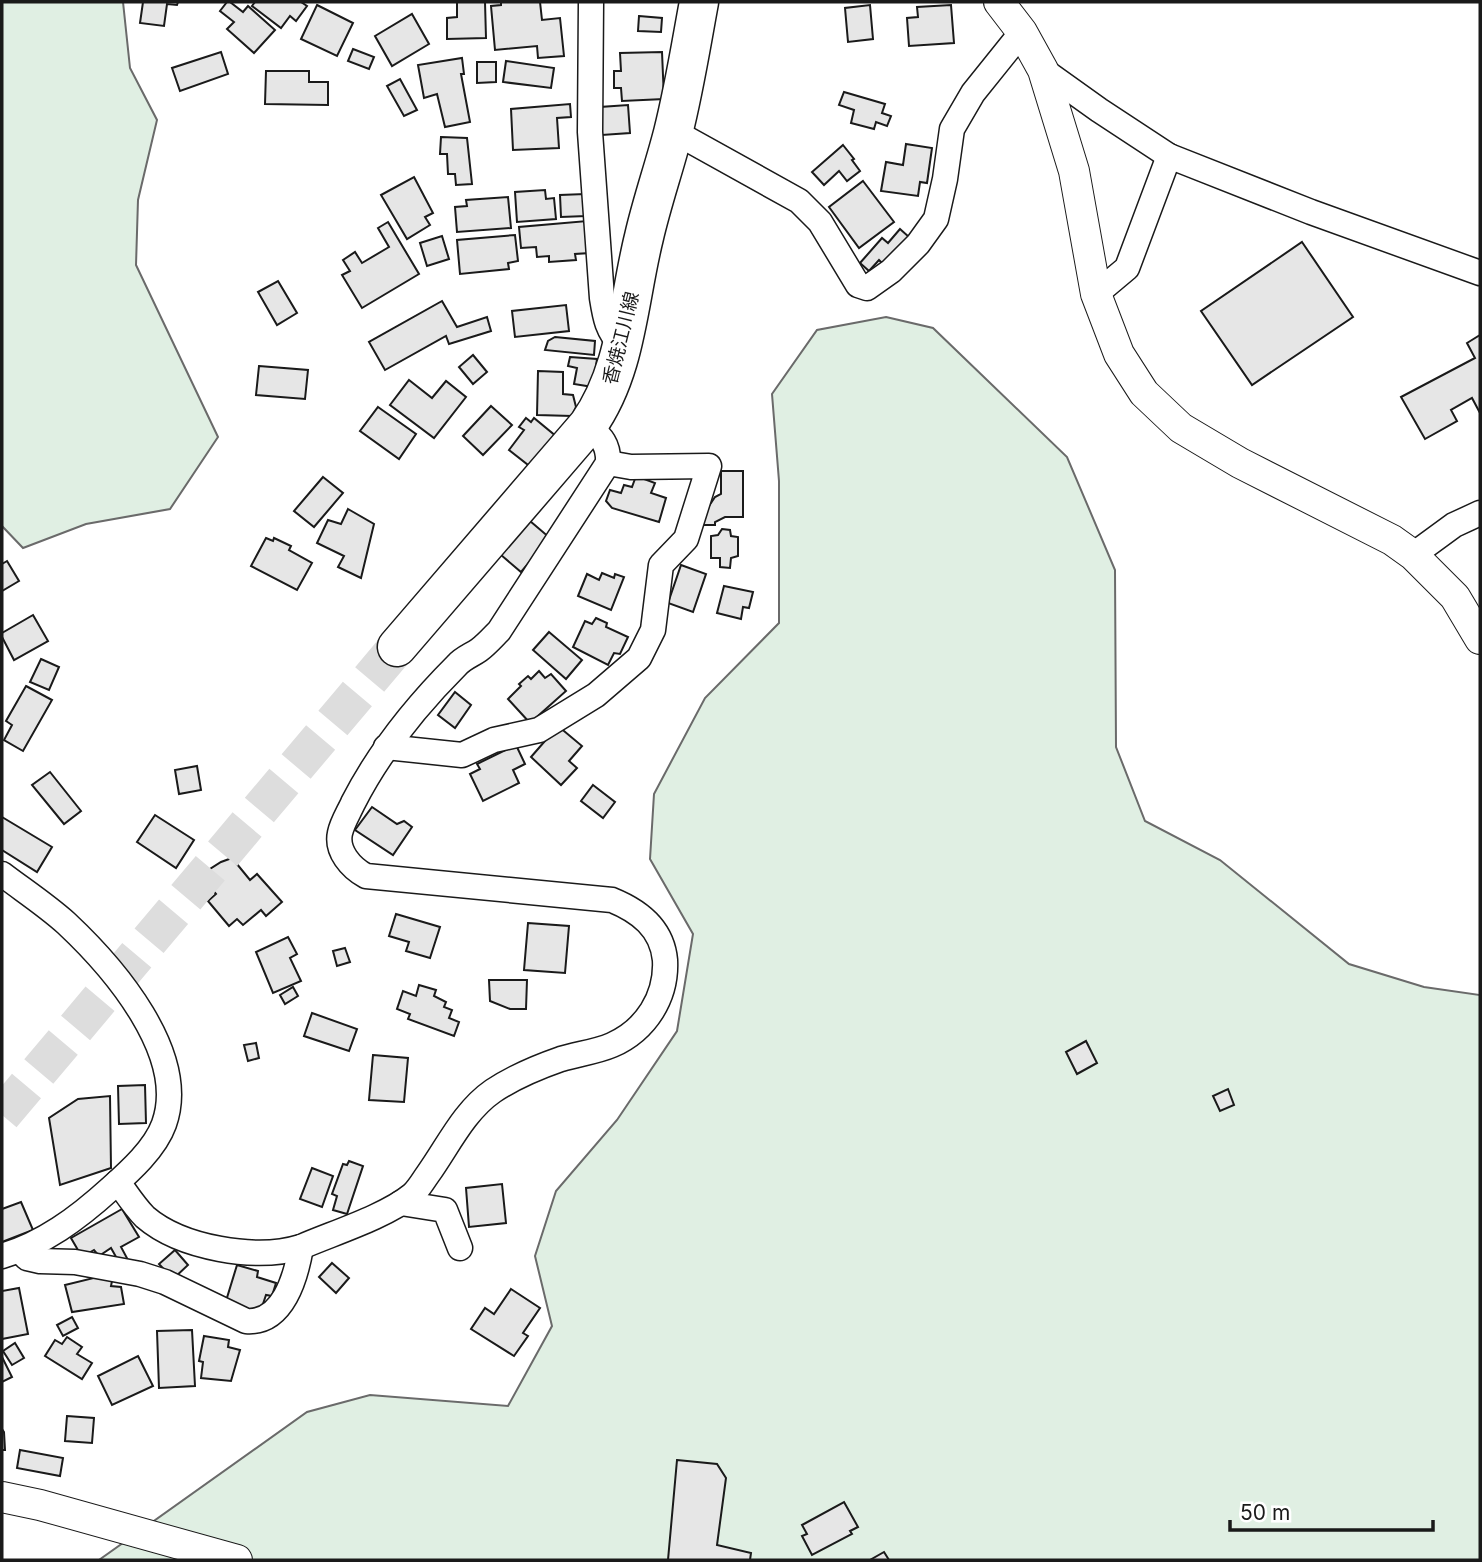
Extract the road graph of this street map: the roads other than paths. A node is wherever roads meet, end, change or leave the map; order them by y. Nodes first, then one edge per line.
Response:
1 (591, 2) edge
2 (699, 2) edge
3 (999, 2) edge
4 (1022, 32) junction
5 (1043, 70) junction
6 (673, 131) junction
7 (1169, 156) junction
8 (1480, 273) edge
9 (1096, 294) junction
10 (621, 346) junction
11 (588, 425) junction
12 (608, 463) junction
13 (1480, 513) edge
14 (1413, 555) junction
15 (1480, 639) edge
16 (397, 647) tunnel mouth
17 (386, 747) junction
18 (2, 874) edge
19 (118, 1182) junction
20 (401, 1203) junction
21 (301, 1247) junction
22 (460, 1248) dead end
23 (11, 1254) edge
24 (2, 1497) edge
25 (237, 1560) edge

1 - 10 street
2 - 6 main road, 香焼江川線
3 - 4 street
4 - 5 street
4 - 6 street
5 - 7 street
5 - 9 street
6 - 10 main road, 香焼江川線
7 - 8 street
7 - 9 street
9 - 14 street
10 - 11 main road, 香焼江川線
11 - 12 street
11 - 16 main road, 香焼江川線
12 - 17 street
12 - 17 street
13 - 14 street
14 - 15 street
17 - 20 street
18 - 19 street
19 - 21 street
19 - 23 street
20 - 21 street
20 - 22 street
21 - 23 street
24 - 25 street

